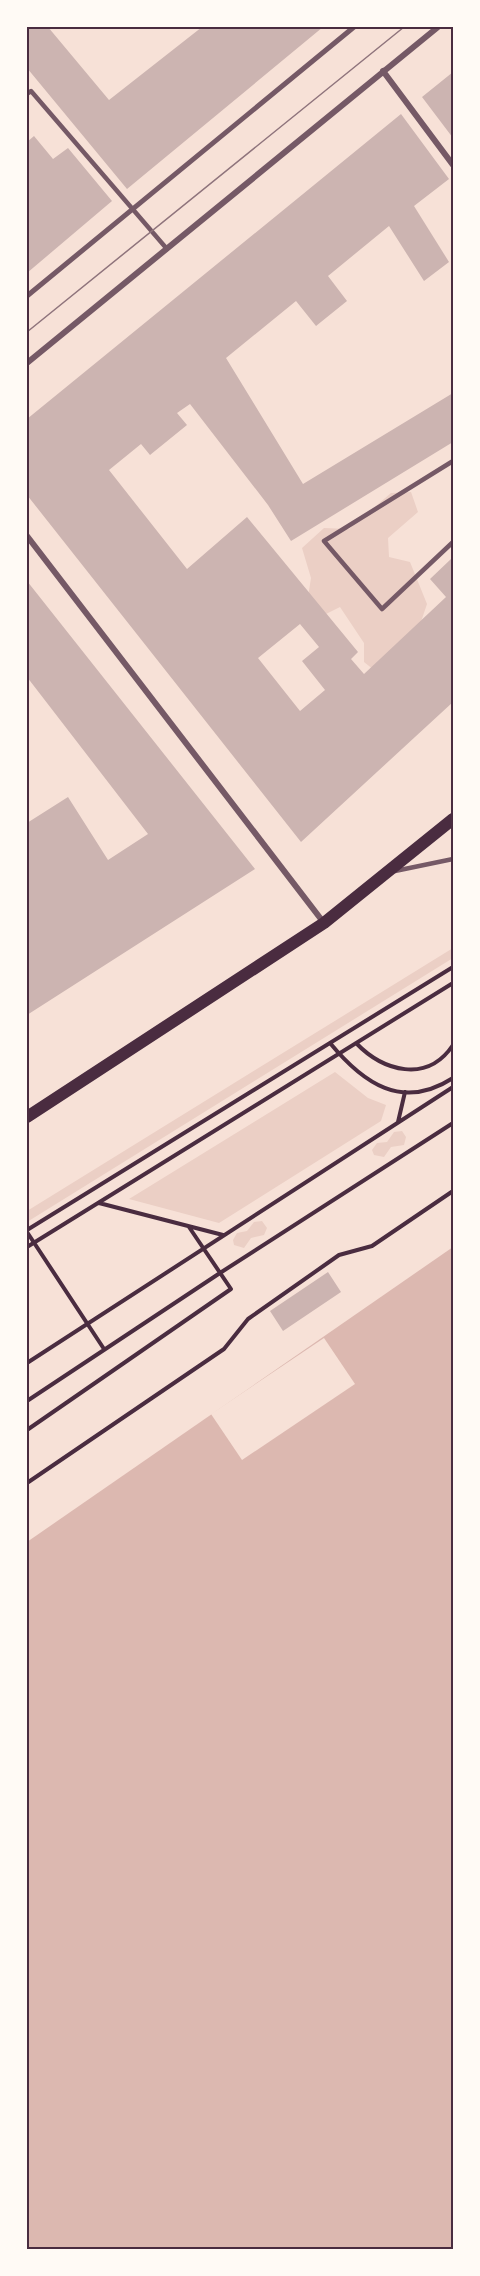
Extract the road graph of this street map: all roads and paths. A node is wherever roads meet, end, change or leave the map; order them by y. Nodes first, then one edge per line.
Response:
1 (354, 27) edge
2 (438, 27) edge
3 (383, 71) junction
4 (27, 94) edge
5 (453, 165) edge
6 (130, 209) junction
7 (166, 249) junction
8 (27, 296) edge
9 (27, 363) edge
10 (453, 461) edge
11 (27, 536) edge
12 (453, 542) edge
13 (453, 819) edge
14 (453, 859) edge
15 (386, 873) junction
16 (324, 923) junction
17 (453, 967) edge
18 (453, 983) edge
19 (330, 1043) junction
20 (357, 1043) junction
21 (453, 1045) edge
22 (339, 1054) junction
23 (451, 1079) edge
24 (453, 1086) edge
25 (405, 1092) junction
26 (27, 1117) edge
27 (398, 1123) junction
28 (453, 1123) edge
29 (453, 1191) edge
30 (99, 1203) junction
31 (189, 1227) junction
32 (27, 1231) edge
33 (223, 1235) junction
34 (34, 1243) junction
35 (27, 1247) edge
36 (203, 1248) junction
37 (220, 1273) junction
38 (87, 1323) junction
39 (104, 1349) junction
40 (27, 1363) edge
41 (27, 1401) edge
42 (27, 1431) edge
43 (27, 1483) edge

1 - 6 street
2 - 3 street
3 - 5 street
3 - 7 street
4 - 6 lane
6 - 7 lane
6 - 8 street
7 - 9 street
10 - 12 lane
11 - 16 street
13 - 15 main road
14 - 15 lane
15 - 16 main road
16 - 26 main road
17 - 19 path
18 - 20 path
19 - 22 path
19 - 32 path
20 - 21 path
20 - 22 path
22 - 25 path
22 - 30 path
23 - 24 path
23 - 25 path
24 - 27 path
25 - 27 path
27 - 33 path
28 - 37 path
29 - 43 path
30 - 31 path
30 - 34 path
31 - 33 path
31 - 36 path
32 - 34 path
33 - 36 path
34 - 35 path
34 - 38 path
36 - 37 path
36 - 38 path
37 - 39 path
37 - 42 path
38 - 39 path
38 - 40 path
39 - 41 path

